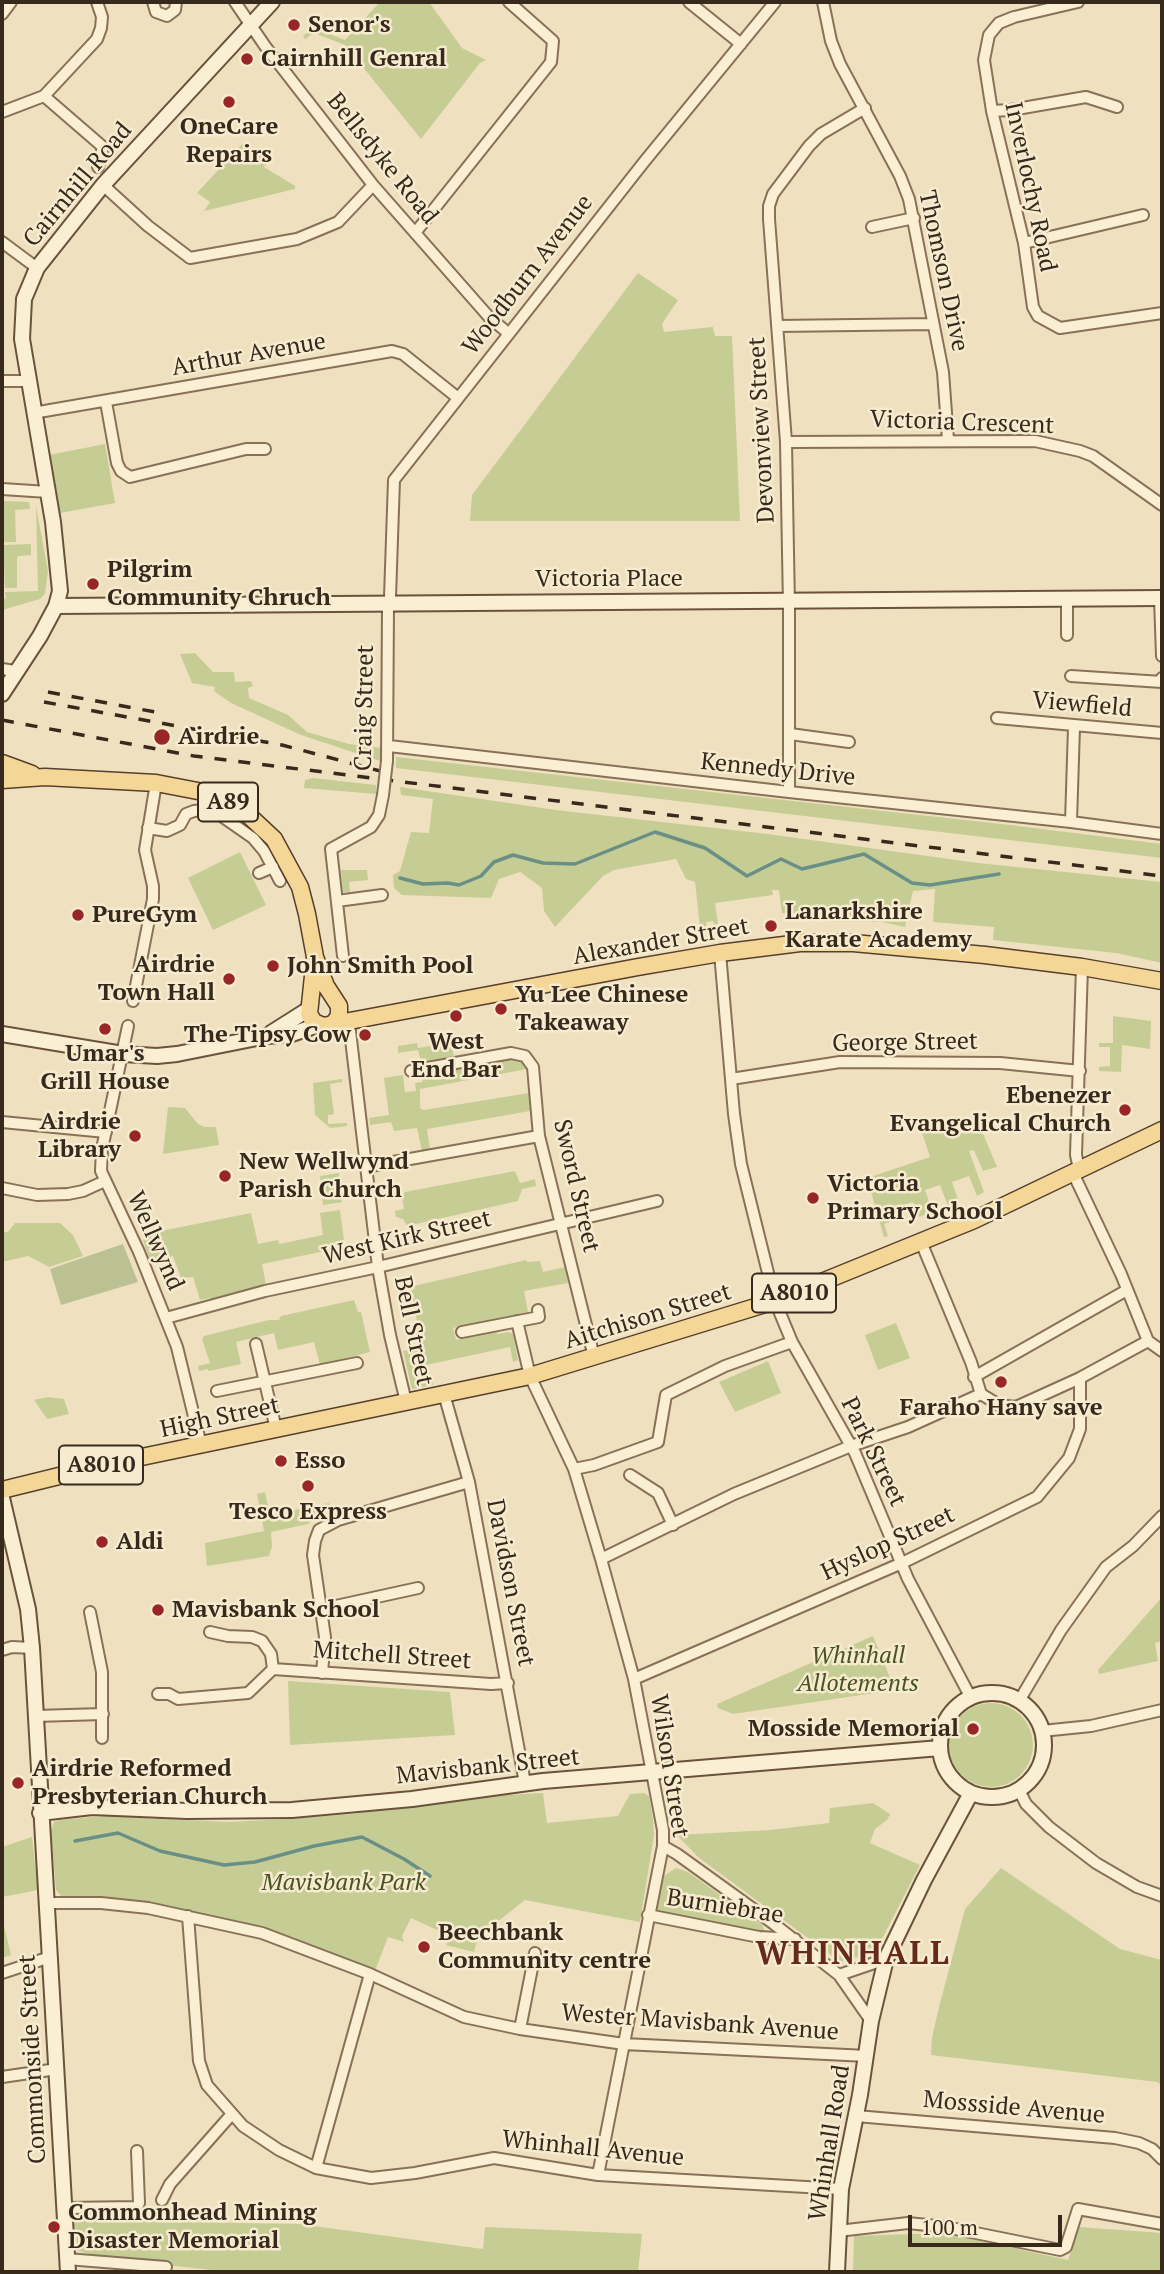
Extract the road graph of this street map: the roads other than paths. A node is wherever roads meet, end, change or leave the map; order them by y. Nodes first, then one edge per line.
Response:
1 (11, 2) edge
2 (97, 2) edge
3 (153, 2) edge
4 (176, 2) edge
5 (235, 2) edge
6 (272, 2) edge
7 (509, 2) edge
8 (688, 2) edge
9 (775, 2) edge
10 (823, 2) edge
11 (1077, 2) edge
12 (2, 14) edge
13 (251, 24) junction
14 (741, 44) junction
15 (44, 96) junction
16 (1117, 107) dead end
17 (865, 108) junction
18 (2, 109) edge
19 (992, 111) junction
20 (99, 167) dead end
21 (103, 185) junction
22 (373, 185) junction
23 (1143, 215) dead end
24 (914, 218) junction
25 (872, 227) dead end
26 (415, 233) junction
27 (2, 243) edge
28 (1024, 243) junction
29 (37, 268) junction
30 (1162, 313) edge
31 (933, 324) junction
32 (777, 326) junction
33 (508, 333) junction
34 (2, 381) edge
35 (27, 381) junction
36 (458, 398) junction
37 (106, 402) junction
38 (33, 413) junction
39 (948, 440) junction
40 (786, 442) junction
41 (265, 449) dead end
42 (2, 489) edge
43 (48, 492) junction
44 (1162, 505) edge
45 (1161, 598) edge
46 (1068, 600) junction
47 (789, 601) junction
48 (389, 603) junction
49 (56, 606) junction
50 (1068, 635) dead end
51 (1162, 656) edge
52 (8, 670) edge
53 (1071, 676) dead end
54 (1162, 678) edge
55 (2, 694) edge
56 (997, 718) dead end
57 (1074, 727) junction
58 (1162, 733) edge
59 (790, 734) junction
60 (849, 742) dead end
61 (389, 746) junction
62 (2, 763) edge
63 (45, 777) junction
64 (2, 780) edge
65 (156, 783) junction
66 (789, 792) junction
67 (1071, 822) junction
68 (148, 828) junction
69 (1162, 834) edge
70 (273, 867) junction
71 (259, 873) dead end
72 (281, 881) dead end
73 (382, 895) dead end
74 (337, 901) junction
75 (720, 953) junction
76 (343, 956) dead end
77 (315, 957) junction
78 (1082, 967) junction
79 (1162, 981) edge
80 (335, 999) junction
81 (133, 1001) dead end
82 (310, 1006) junction
83 (377, 1015) junction
84 (330, 1024) junction
85 (128, 1026) dead end
86 (2, 1034) edge
87 (267, 1036) junction
88 (124, 1054) junction
89 (411, 1071) dead end
90 (1080, 1071) junction
91 (731, 1079) junction
92 (2, 1122) edge
93 (1162, 1130) edge
94 (106, 1132) junction
95 (539, 1136) junction
96 (365, 1167) junction
97 (1076, 1171) junction
98 (105, 1181) junction
99 (2, 1188) edge
100 (657, 1201) dead end
101 (562, 1223) junction
102 (921, 1242) junction
103 (378, 1267) junction
104 (1127, 1290) junction
105 (775, 1301) junction
106 (538, 1310) dead end
107 (166, 1318) junction
108 (517, 1321) junction
109 (462, 1332) dead end
110 (1148, 1341) junction
111 (792, 1342) junction
112 (257, 1345) dead end
113 (1162, 1351) edge
114 (594, 1357) junction
115 (357, 1363) dead end
116 (530, 1376) junction
117 (974, 1377) junction
118 (1080, 1377) junction
119 (265, 1382) junction
120 (218, 1391) dead end
121 (444, 1394) junction
122 (981, 1394) junction
123 (407, 1402) junction
124 (276, 1429) junction
125 (201, 1445) junction
126 (851, 1447) junction
127 (574, 1469) junction
128 (630, 1475) dead end
129 (469, 1482) junction
130 (2, 1490) edge
131 (2, 1497) edge
132 (1162, 1516) edge
133 (673, 1525) junction
134 (601, 1559) junction
135 (902, 1563) junction
136 (418, 1588) dead end
137 (322, 1609) junction
138 (90, 1612) dead end
139 (209, 1632) dead end
140 (32, 1648) junction
141 (2, 1650) edge
142 (273, 1669) junction
143 (322, 1673) junction
144 (634, 1679) junction
145 (508, 1683) junction
146 (158, 1694) dead end
147 (971, 1698) junction
148 (1019, 1701) junction
149 (1162, 1710) edge
150 (103, 1714) junction
151 (35, 1716) junction
152 (1042, 1731) junction
153 (102, 1738) dead end
154 (940, 1748) junction
155 (653, 1774) junction
156 (526, 1783) junction
157 (1019, 1790) junction
158 (971, 1793) junction
159 (40, 1812) junction
160 (663, 1846) junction
161 (1162, 1896) edge
162 (47, 1903) junction
163 (648, 1915) junction
164 (188, 1916) junction
165 (795, 1939) junction
166 (535, 1953) dead end
167 (50, 1957) junction
168 (886, 1959) junction
169 (2, 1973) edge
170 (370, 1974) junction
171 (839, 1975) junction
172 (872, 2021) junction
173 (520, 2029) junction
174 (624, 2044) junction
175 (867, 2056) junction
176 (57, 2069) junction
177 (2, 2077) edge
178 (231, 2115) junction
179 (856, 2116) junction
180 (137, 2151) dead end
181 (1162, 2159) edge
182 (316, 2168) junction
183 (598, 2175) junction
184 (841, 2189) junction
185 (162, 2200) dead end
186 (64, 2208) junction
187 (1162, 2224) edge
188 (838, 2231) junction
189 (67, 2266) edge
190 (166, 2267) dead end
191 (837, 2272) edge

1 - 12 street
2 - 15 street
3 - 4 street
5 - 13 street, Bellsdyke Road
6 - 13 street, Cairnhill Road
7 - 26 street
8 - 14 street
9 - 14 street, Woodburn Avenue
10 - 17 street, Thomson Drive
11 - 19 street, Inverlochy Road
13 - 21 street, Cairnhill Road
13 - 22 street, Bellsdyke Road
14 - 33 street, Woodburn Avenue
15 - 18 street
15 - 20 street
16 - 19 street
17 - 24 street, Thomson Drive
17 - 32 street, Devonview Street
19 - 28 street, Inverlochy Road
21 - 22 street
21 - 29 street, Cairnhill Road
22 - 26 street, Bellsdyke Road
23 - 28 street
24 - 25 street
24 - 31 street, Thomson Drive
26 - 33 street, Bellsdyke Road
27 - 29 street
28 - 30 street, Inverlochy Road
29 - 35 street, Cairnhill Road
31 - 32 street
31 - 39 street, Thomson Drive
32 - 40 street, Devonview Street
33 - 36 street, Woodburn Avenue
34 - 35 street
35 - 38 street, Cairnhill Road
36 - 37 street, Arthur Avenue
36 - 48 street, Woodburn Avenue
37 - 38 street, Arthur Avenue
37 - 41 street
38 - 43 street, Cairnhill Road
39 - 40 street, Victoria Crescent
39 - 44 street, Victoria Crescent
40 - 47 street, Devonview Street
42 - 43 street
43 - 49 street, Cairnhill Road
45 - 46 street, Victoria Place
45 - 51 street
46 - 47 street, Victoria Place
46 - 50 street
47 - 48 street, Victoria Place
47 - 59 street, Devonview Street
48 - 49 street, Victoria Place
48 - 61 street, Craig Street
49 - 52 street
52 - 55 street
53 - 54 street
56 - 57 street, Viewfield
57 - 58 street, Viewfield
57 - 67 street
59 - 60 street
59 - 66 street, Devonview Street
61 - 66 street, Kennedy Drive
61 - 74 street, Craig Street, bridge
62 - 63 main road, A89
63 - 64 main road, A89
63 - 65 main road, A89
65 - 68 street
65 - 77 main road, A89
66 - 67 street, Kennedy Drive
67 - 69 street, Kennedy Drive
68 - 70 street
68 - 81 street
70 - 71 street
70 - 72 street
73 - 74 street
74 - 76 street, Craig Street
75 - 78 main road, Alexander Street
75 - 83 main road, Alexander Street
75 - 91 street, Park Street
77 - 80 main road, A89
77 - 82 main road, A89
78 - 79 main road, Alexander Street
78 - 90 street
80 - 82 main road
80 - 83 main road, Alexander Street
80 - 84 main road
82 - 84 main road
82 - 87 street
83 - 84 main road, Alexander Street
84 - 87 street
84 - 96 street, Bell Street
85 - 88 street, Wellwynd
86 - 88 street
87 - 88 street
88 - 94 street, Wellwynd
89 - 95 street, Sword Street
90 - 91 street, George Street
90 - 97 street
91 - 105 street, Park Street
92 - 94 street
93 - 97 main road, Aitchison Street / A8010
94 - 98 street, Wellwynd
95 - 96 street
95 - 101 street, Sword Street
96 - 103 street, Bell Street
97 - 102 main road, Aitchison Street / A8010
97 - 104 street
98 - 99 street
98 - 107 street, Wellwynd
100 - 101 street, West Kirk Street
101 - 103 street, West Kirk Street
101 - 114 street, Sword Street
102 - 105 main road, Aitchison Street / A8010
102 - 117 street
103 - 107 street, West Kirk Street
103 - 123 street, Bell Street
104 - 110 street
104 - 117 street
105 - 111 street, Park Street
105 - 114 main road, Aitchison Street / A8010
106 - 108 street
107 - 125 street, Wellwynd
108 - 109 street
108 - 116 street, Wilson Street
110 - 113 street
110 - 118 street
111 - 126 street, Park Street
111 - 127 street
112 - 119 street
114 - 116 main road, Aitchison Street / A8010
115 - 119 street
116 - 121 main road, Aitchison Street / A8010
116 - 127 street, Wilson Street
117 - 122 street
118 - 122 street
118 - 135 street, Hyslop Street
119 - 120 street
119 - 124 street
121 - 123 main road, Aitchison Street / A8010
121 - 129 street, Davidson Street
122 - 126 street
123 - 124 main road, High Street / A8010
124 - 125 main road, High Street / A8010
125 - 130 main road, High Street / A8010
126 - 133 street
126 - 135 street, Park Street
127 - 134 street, Wilson Street
128 - 133 street
129 - 137 street
129 - 145 street, Davidson Street
131 - 140 street, Commonside Street
132 - 148 street
133 - 134 street
134 - 144 street, Wilson Street
135 - 144 street, Hyslop Street
135 - 147 street, Park Street
136 - 137 street
137 - 143 street
138 - 150 street
139 - 142 street
140 - 141 street
140 - 151 street, Commonside Street
142 - 143 street, Mitchell Street
142 - 146 street
143 - 145 street, Mitchell Street
144 - 155 street, Wilson Street
145 - 156 street, Davidson Street
147 - 148 street
147 - 154 street
148 - 152 street
149 - 152 street
150 - 151 street
150 - 153 street
151 - 159 street, Commonside Street
152 - 157 street
154 - 155 street, Mavisbank Street
154 - 158 street
155 - 156 street, Mavisbank Street
155 - 160 street, Wilson Street
156 - 159 street, Mavisbank Street
157 - 158 street
157 - 161 street
158 - 168 street, Whinhall Road
159 - 162 street, Commonside Street
160 - 163 street, Wilson Street
160 - 165 street
162 - 164 street, Wester Mavisbank Avenue
162 - 167 street, Commonside Street
163 - 165 street, Burniebrae
163 - 174 street, Wilson Street
164 - 170 street, Wester Mavisbank Avenue
164 - 178 street, Whinhall Avenue
165 - 171 street
166 - 173 street
167 - 169 street
167 - 176 street, Commonside Street
168 - 171 street
168 - 172 street, Whinhall Road
170 - 173 street, Wester Mavisbank Avenue
170 - 182 street
171 - 172 street
172 - 175 street, Whinhall Road
173 - 174 street, Wester Mavisbank Avenue
174 - 175 street, Wester Mavisbank Avenue
174 - 183 street, Wilson Street
175 - 179 street, Whinhall Road
176 - 177 street
176 - 186 street, Commonside Street
178 - 182 street, Whinhall Avenue
178 - 185 street
179 - 181 street, Mossside Avenue
179 - 184 street, Whinhall Road
180 - 186 street
182 - 183 street, Whinhall Avenue
183 - 184 street, Whinhall Avenue
184 - 188 street, Whinhall Road
186 - 189 street, Commonside Street
187 - 188 street
188 - 191 street, Whinhall Road
189 - 190 street

